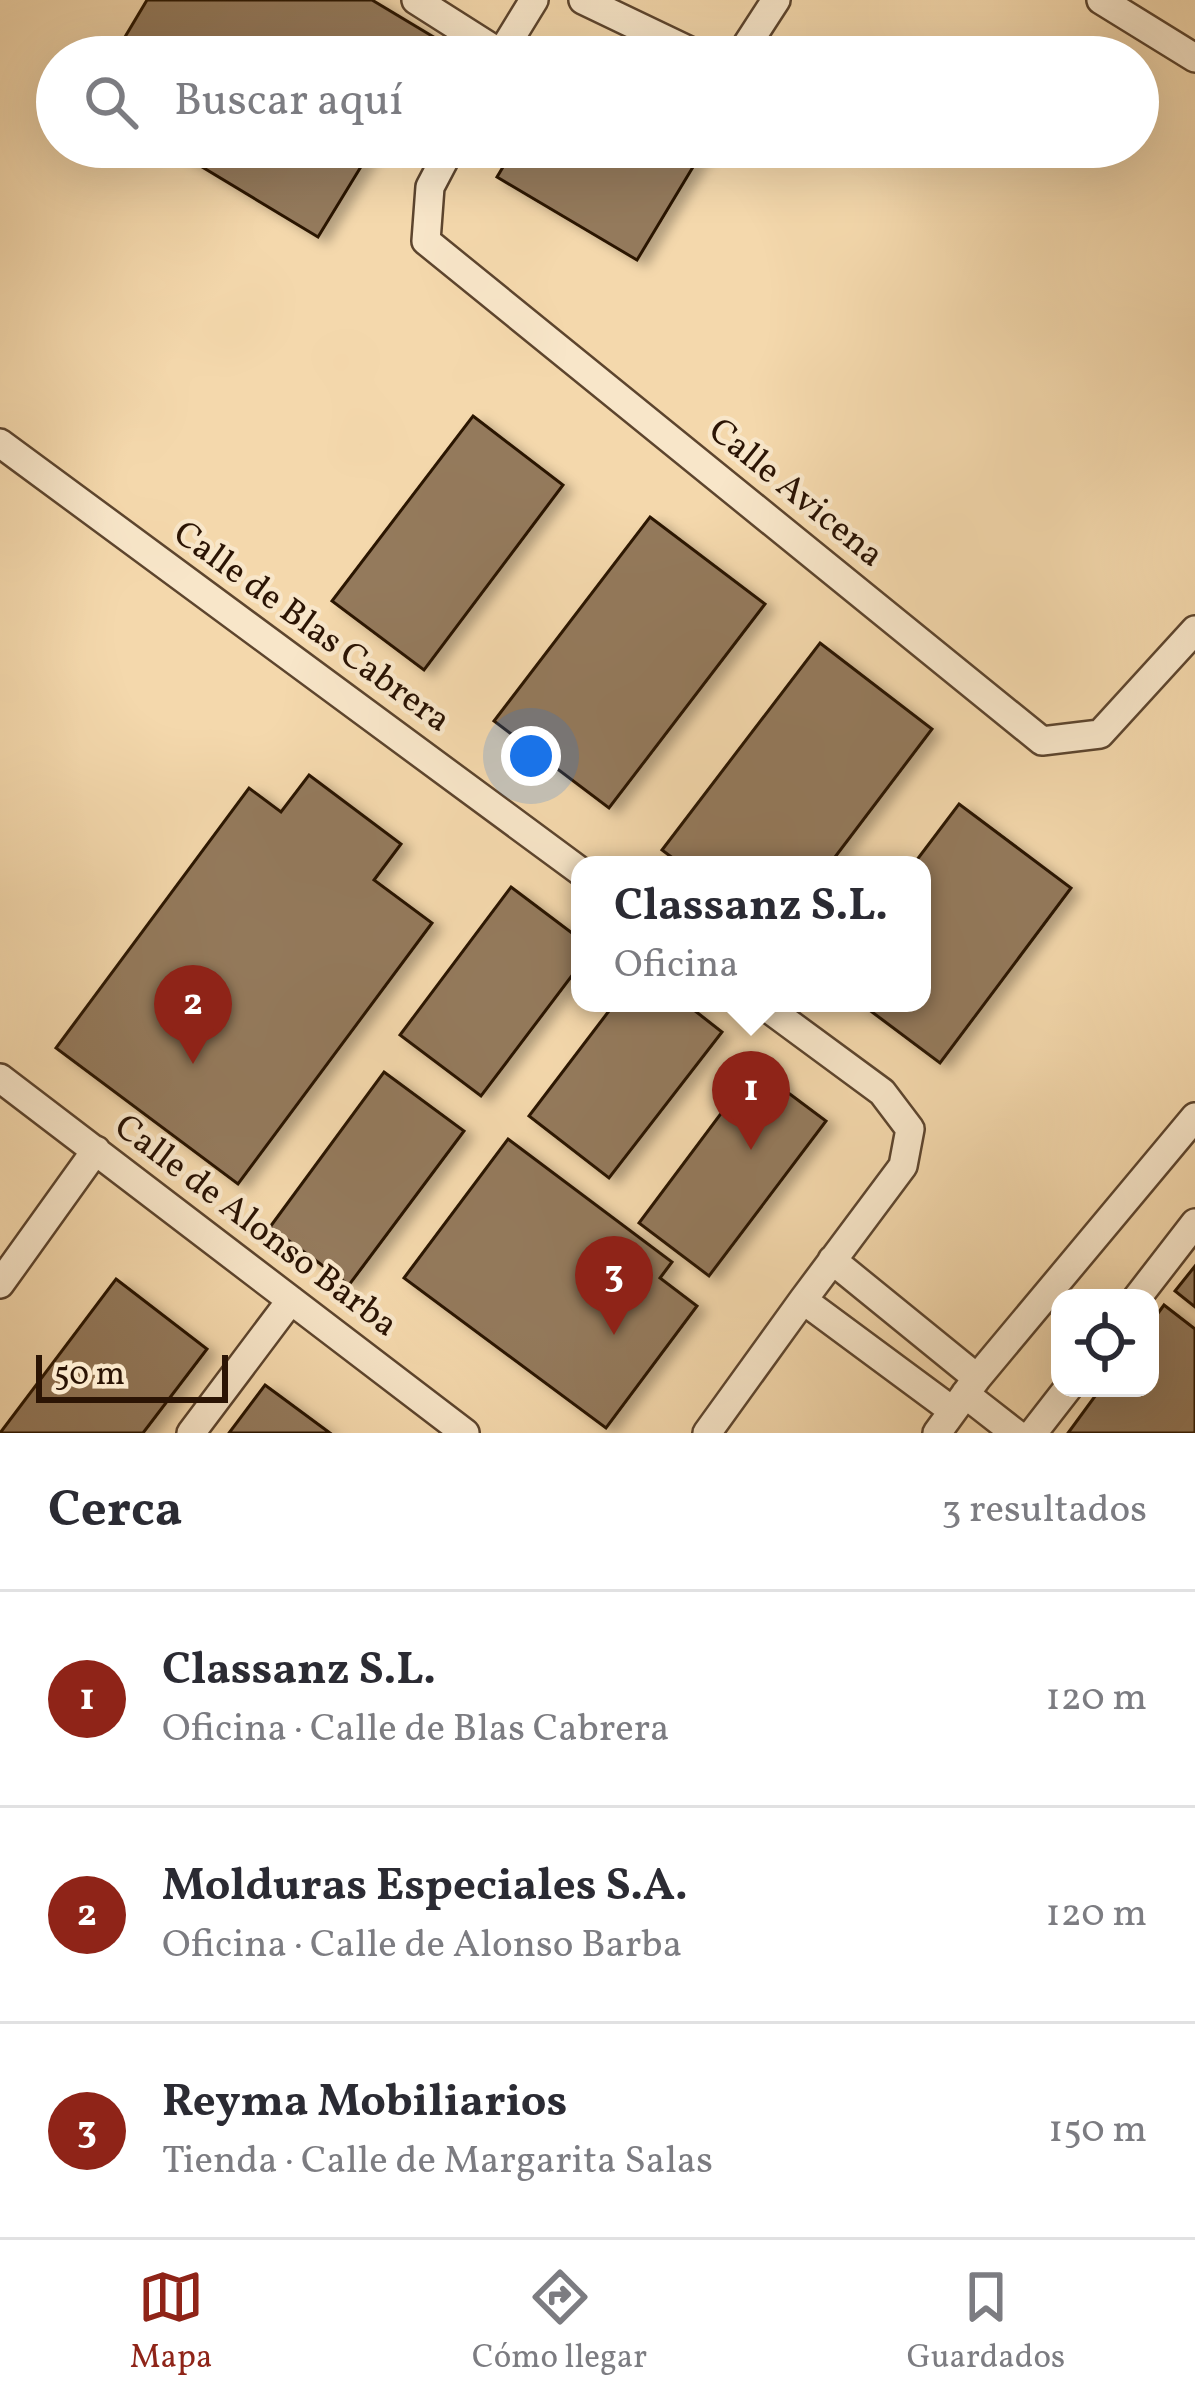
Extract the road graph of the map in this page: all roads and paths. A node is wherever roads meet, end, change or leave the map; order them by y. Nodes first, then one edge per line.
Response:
1 (416, 0) edge
2 (534, 0) edge
3 (583, 0) edge
4 (776, 0) edge
5 (1101, 0) edge
6 (471, 36) edge
7 (512, 36) edge
8 (658, 36) edge
9 (753, 36) edge
10 (1195, 58) edge
11 (440, 168) edge
12 (0, 443) edge
13 (1195, 630) edge
14 (571, 864) edge
15 (772, 1012) edge
16 (0, 1078) edge
17 (1195, 1118) edge
18 (96, 1150) junction
19 (1195, 1223) edge
20 (832, 1260) junction
21 (0, 1284) edge
22 (1144, 1289) edge
23 (291, 1300) junction
24 (802, 1300) junction
25 (1061, 1397) edge
26 (958, 1404) edge
27 (428, 1422) edge
28 (191, 1433) edge
29 (465, 1433) edge
30 (707, 1433) edge
31 (1015, 1433) edge
32 (1033, 1433) edge

1 - 6 street
2 - 7 street
3 - 8 street
4 - 9 street
5 - 10 street
11 - 13 street, Calle Avicena
12 - 14 street, Calle de Blas Cabrera
15 - 20 street
16 - 18 street, Calle de Alonso Barba
17 - 26 street
18 - 21 street
18 - 23 street, Calle de Alonso Barba
19 - 22 street
20 - 24 street
20 - 26 street
23 - 27 street, Calle de Alonso Barba
23 - 28 street
24 - 26 street
24 - 30 street
25 - 32 street
26 - 31 street
27 - 29 street, Calle de Alonso Barba

